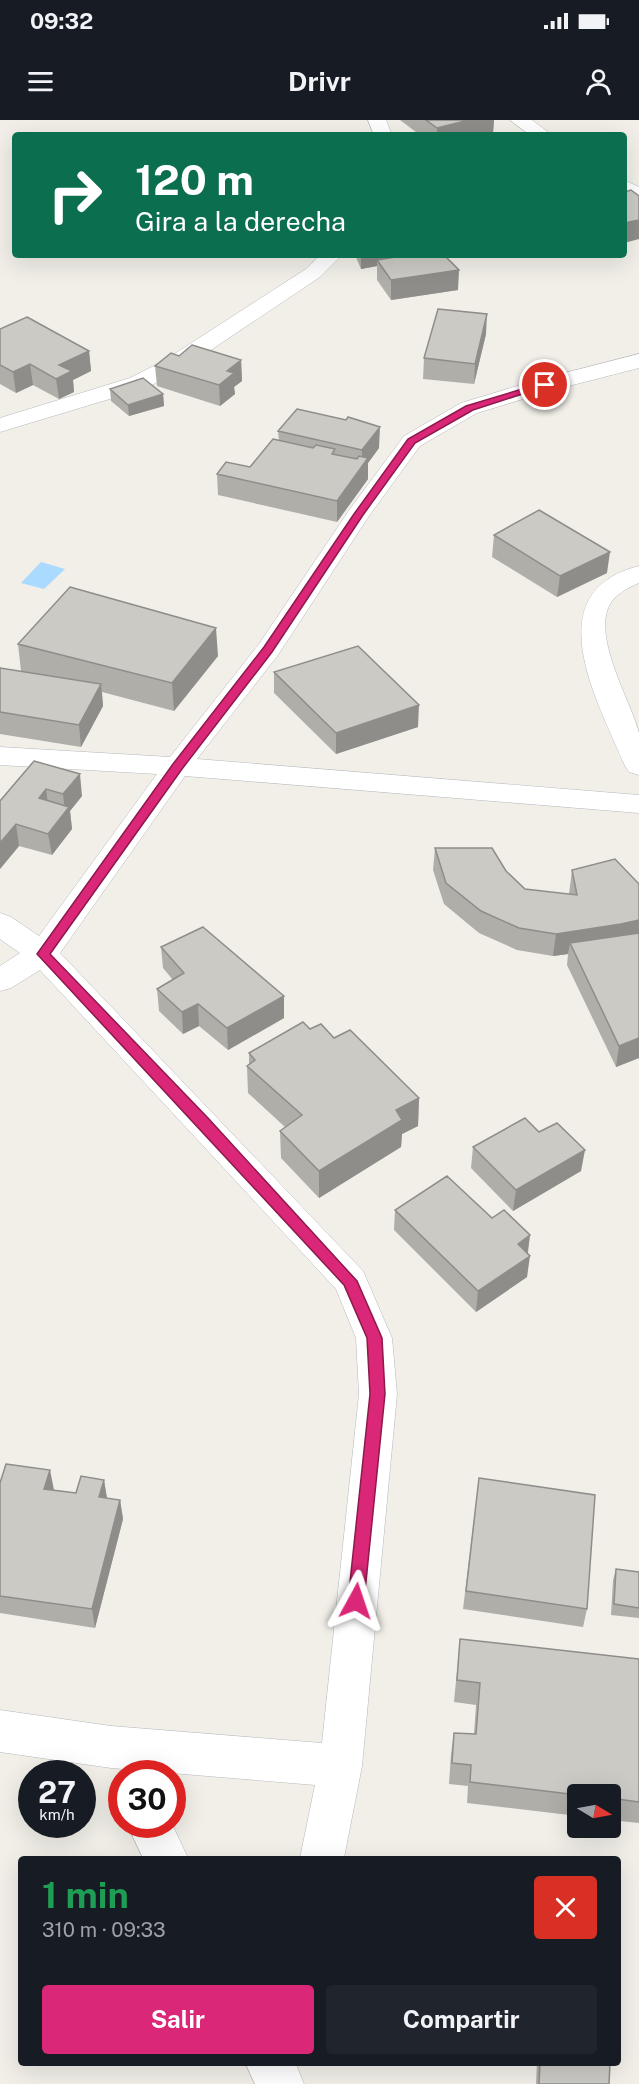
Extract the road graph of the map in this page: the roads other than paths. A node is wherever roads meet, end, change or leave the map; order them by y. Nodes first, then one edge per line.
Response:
1 (519, 120) edge
2 (538, 132) edge
3 (329, 258) edge
4 (639, 361) edge
5 (0, 426) edge
6 (639, 574) edge
7 (0, 756) edge
8 (177, 766) junction
9 (639, 766) edge
10 (639, 804) edge
11 (0, 924) edge
12 (43, 954) junction
13 (0, 980) edge
14 (0, 1731) edge
15 (117, 1760) edge
16 (186, 1762) edge
17 (340, 1766) junction
18 (156, 1838) edge
19 (165, 1856) edge
20 (322, 1856) edge

1 - 2 street
3 - 5 street
4 - 8 street
6 - 9 street
7 - 8 street
8 - 10 street
8 - 12 street
11 - 12 street
12 - 13 street
12 - 17 street
14 - 15 street
16 - 17 street
17 - 20 street
18 - 19 street

